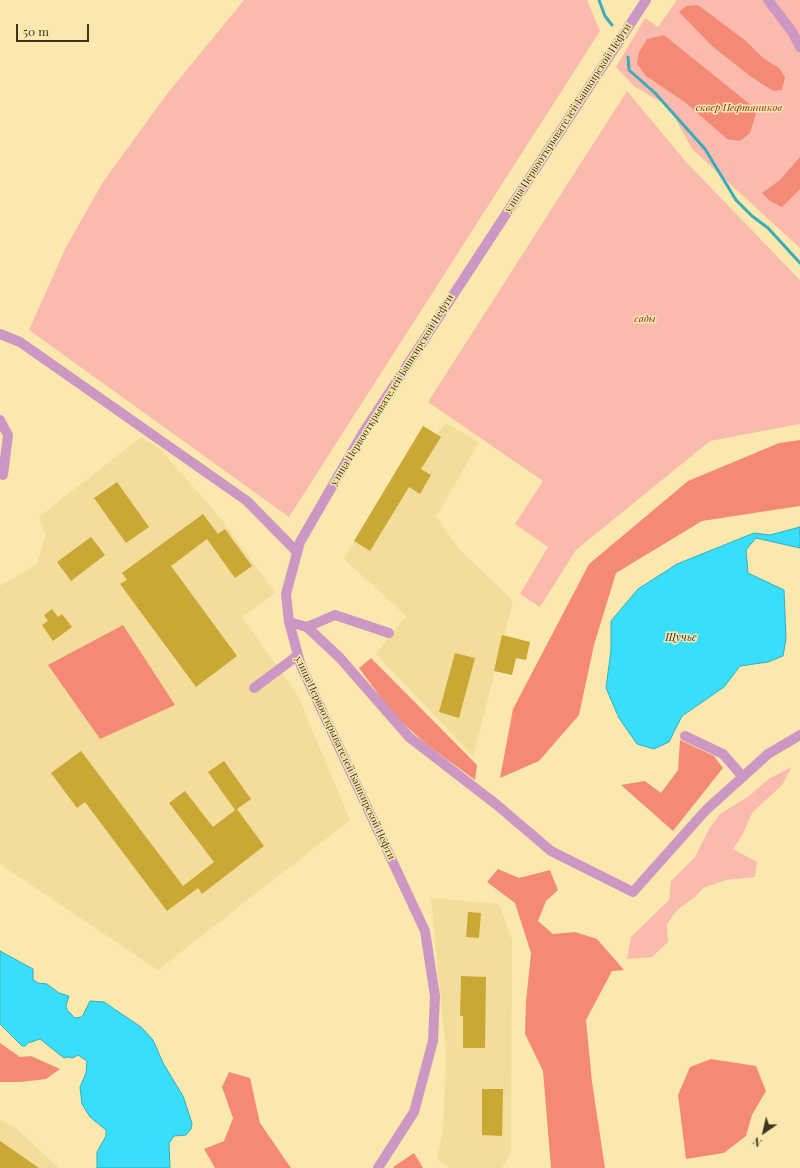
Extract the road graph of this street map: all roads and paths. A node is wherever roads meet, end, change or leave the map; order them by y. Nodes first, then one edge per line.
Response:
1 (646, 0) edge
2 (768, 0) edge
3 (800, 47) edge
4 (0, 334) edge
5 (0, 420) edge
6 (3, 476) dead end
7 (297, 552) junction
8 (289, 622) junction
9 (307, 627) junction
10 (389, 634) dead end
11 (297, 656) junction
12 (254, 688) dead end
13 (800, 735) edge
14 (685, 736) dead end
15 (743, 777) junction
16 (378, 1168) edge

1 - 7 street, улица Первооткрывателей Башкирской Нефти
2 - 3 street
4 - 7 street
5 - 6 street
7 - 8 street, улица Первооткрывателей Башкирской Нефти
8 - 9 street
8 - 11 street, улица Первооткрывателей Башкирской Нефти
9 - 10 street
9 - 15 street
11 - 12 street
11 - 16 street, улица Первооткрывателей Башкирской Нефти
13 - 15 street
14 - 15 street

